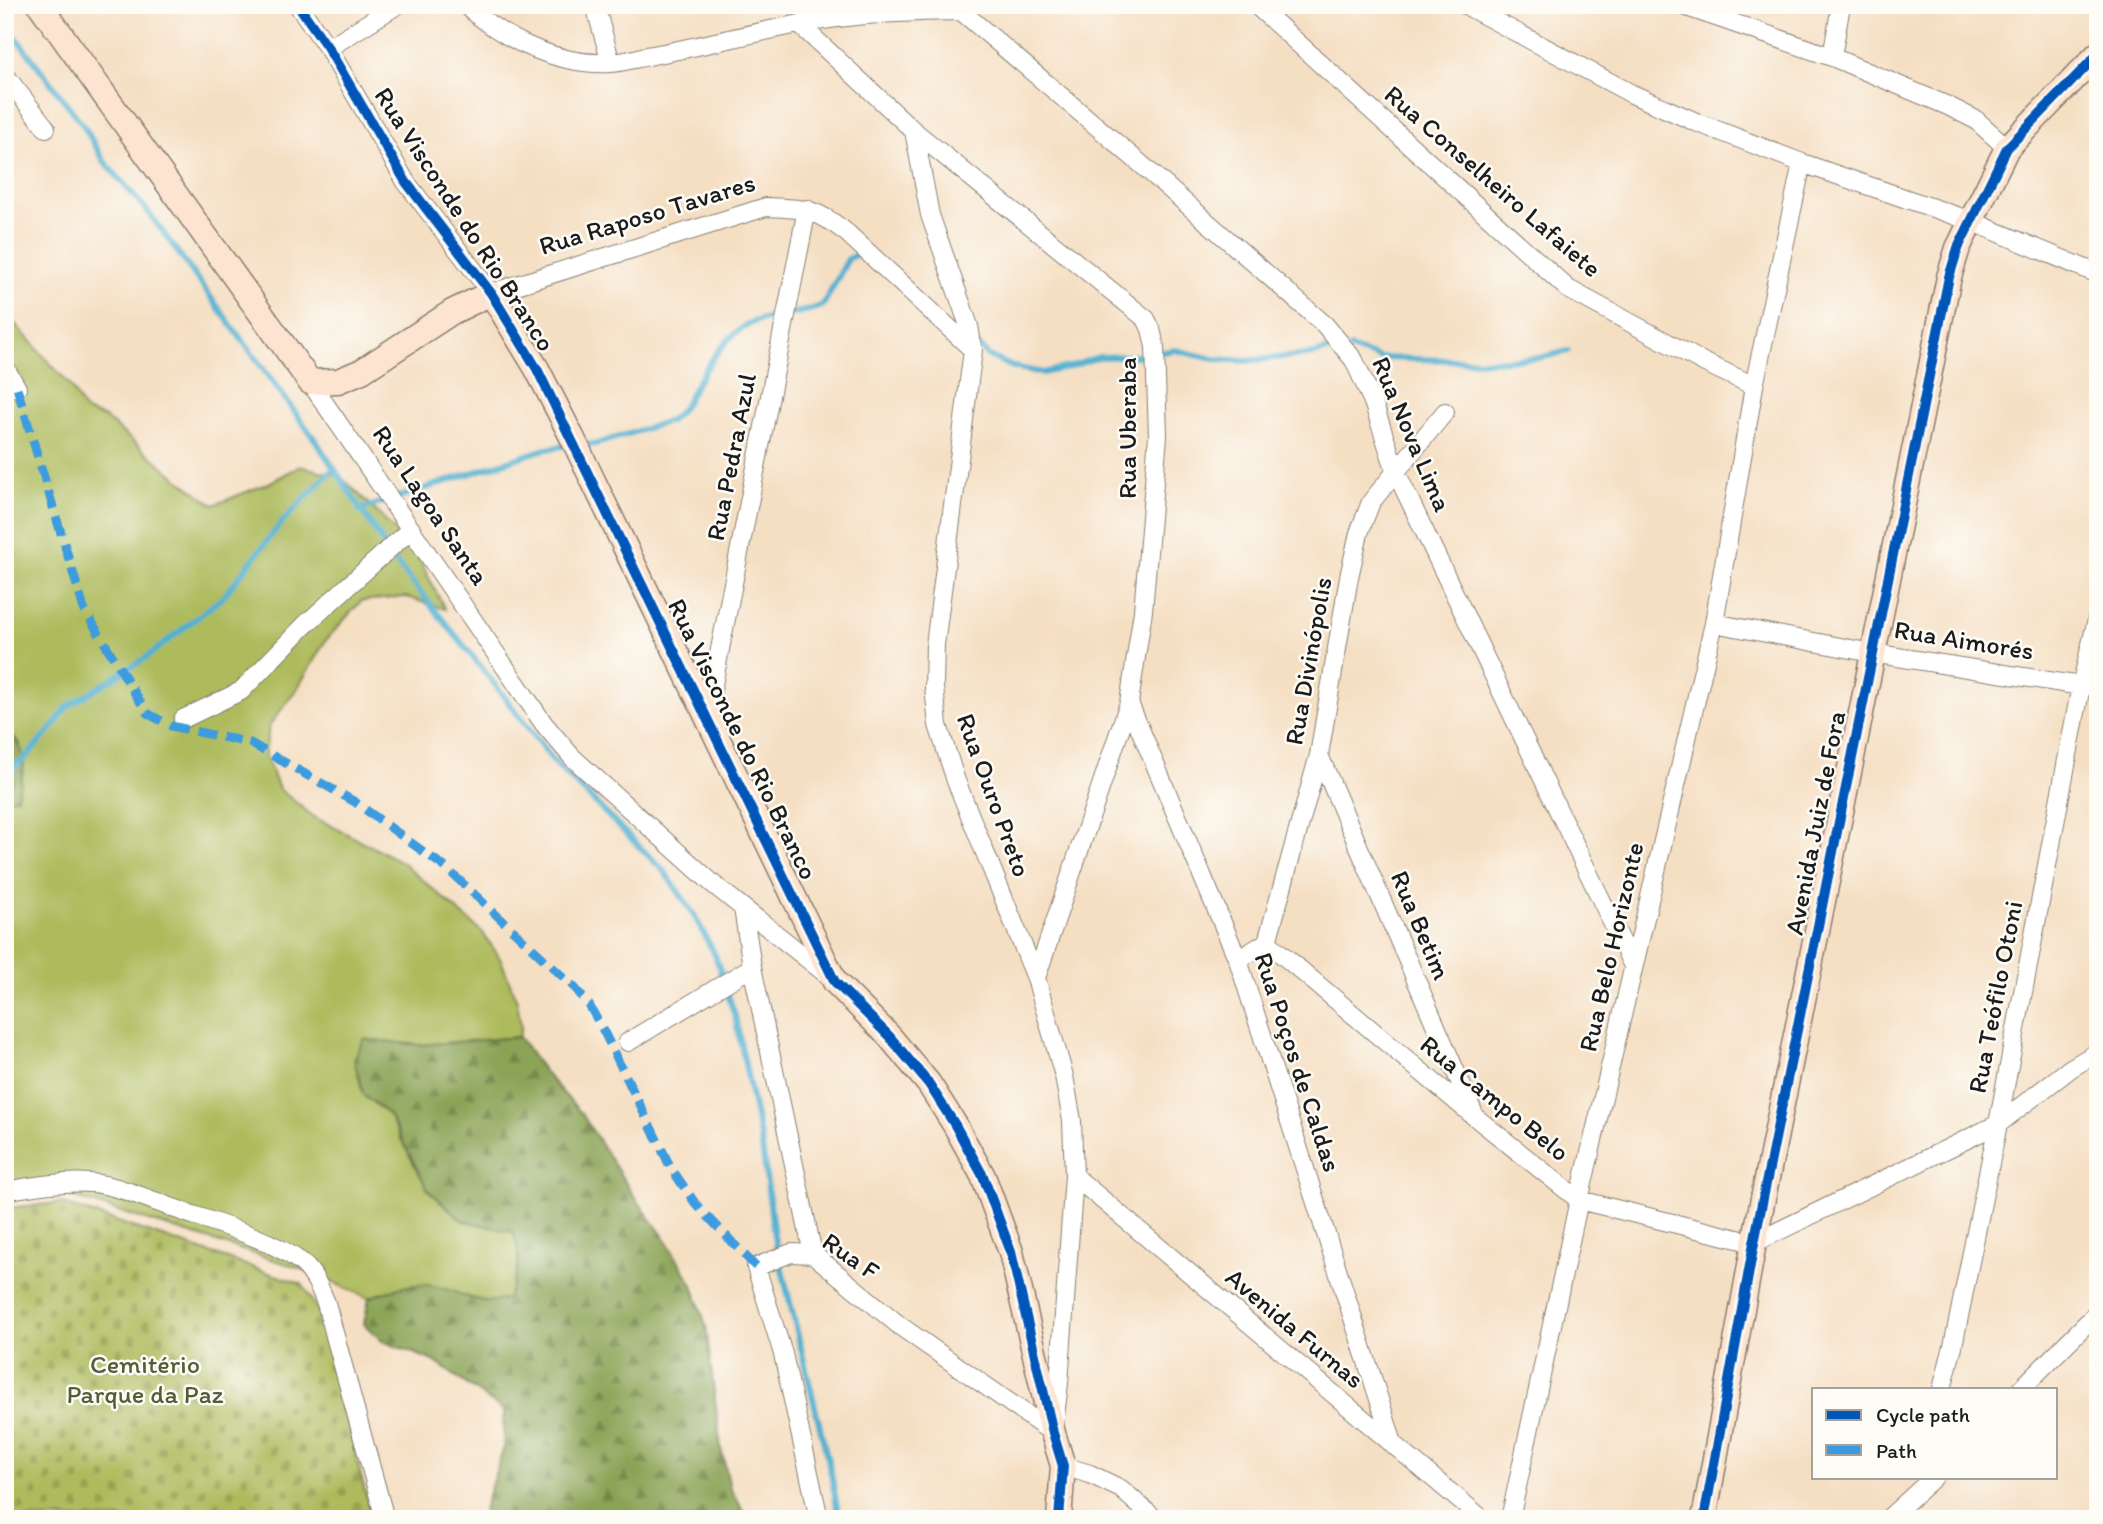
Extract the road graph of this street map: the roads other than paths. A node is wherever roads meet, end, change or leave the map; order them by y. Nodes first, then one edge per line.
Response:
1 (40, 5) edge
2 (298, 5) edge
3 (397, 5) edge
4 (466, 5) edge
5 (595, 5) edge
6 (1255, 5) edge
7 (1465, 5) edge
8 (1681, 5) edge
9 (1841, 5) edge
10 (956, 8) edge
11 (799, 24) junction
12 (328, 48) junction
13 (2098, 54) edge
14 (1832, 57) junction
15 (611, 63) junction
16 (5, 75) edge
17 (46, 128) dead end
18 (914, 131) junction
19 (2007, 148) junction
20 (1802, 163) junction
21 (807, 209) junction
22 (1971, 221) junction
23 (2098, 274) edge
24 (491, 293) junction
25 (973, 351) junction
26 (5, 368) edge
27 (310, 382) junction
28 (1754, 386) junction
29 (17, 388) dead end
30 (1445, 412) dead end
31 (1396, 472) junction
32 (411, 529) junction
33 (2098, 615) edge
34 (1714, 623) junction
35 (1872, 653) junction
36 (2089, 685) edge
37 (1129, 703) junction
38 (707, 715) junction
39 (183, 719) dead end
40 (1319, 755) junction
41 (743, 908) junction
42 (1267, 942) junction
43 (1238, 960) junction
44 (1633, 966) junction
45 (752, 967) junction
46 (1036, 978) junction
47 (835, 982) junction
48 (628, 1042) dead end
49 (2098, 1052) edge
50 (1475, 1117) junction
51 (1998, 1124) junction
52 (1074, 1176) junction
53 (5, 1191) edge
54 (1579, 1200) junction
55 (1754, 1243) junction
56 (813, 1254) junction
57 (2098, 1312) edge
58 (1942, 1388) edge
59 (2022, 1388) edge
60 (1052, 1433) junction
61 (1394, 1446) junction
62 (1063, 1466) junction
63 (1919, 1478) edge
64 (1933, 1478) edge
65 (1914, 1496) junction
66 (386, 1519) edge
67 (819, 1519) edge
68 (1059, 1519) edge
69 (1154, 1519) edge
70 (1482, 1519) edge
71 (1510, 1519) edge
72 (1704, 1519) edge
73 (1888, 1519) edge

1 - 27 street, Rua Lagoa Santa
2 - 12 street, Rua Visconde do Rio Branco
3 - 12 street
4 - 15 street
5 - 15 street
6 - 28 street, Rua Conselheiro Lafaiete
7 - 20 street
8 - 14 street
9 - 14 street
10 - 11 street
10 - 31 street, Rua Nova Lima
11 - 15 street
11 - 18 street, Rua Uberaba
12 - 24 street, Rua Visconde do Rio Branco
13 - 19 street, Avenida Juiz de Fora
14 - 19 street
16 - 17 street
18 - 25 street, Rua Ouro Preto
18 - 37 street, Rua Uberaba
19 - 22 street, Avenida Juiz de Fora
20 - 22 street
20 - 28 street, Rua Belo Horizonte
21 - 24 street, Rua Raposo Tavares
21 - 25 street, Rua Raposo Tavares
21 - 38 street, Rua Pedra Azul
22 - 23 street
22 - 35 street, Avenida Juiz de Fora
24 - 27 street, Rua Raposo Tavares
24 - 38 street, Rua Visconde do Rio Branco
25 - 46 street, Rua Ouro Preto
26 - 29 street
27 - 32 street, Rua Lagoa Santa
28 - 34 street, Rua Belo Horizonte
30 - 31 street, Rua Divinópolis
31 - 40 street, Rua Divinópolis
31 - 44 street, Rua Nova Lima
32 - 39 street
32 - 41 street, Rua Lagoa Santa
33 - 36 street, Rua Teófilo Otoni
34 - 35 street, Rua Aimorés
34 - 44 street, Rua Belo Horizonte
35 - 36 street, Rua Aimorés
35 - 55 street, Avenida Juiz de Fora
36 - 51 street, Rua Teófilo Otoni
37 - 43 street, Rua Poços de Caldas
37 - 46 street, Rua Uberaba
38 - 47 street, Rua Visconde do Rio Branco
40 - 42 street, Rua Divinópolis
40 - 50 street, Rua Betim
41 - 45 street
41 - 47 street, Rua Lagoa Santa
42 - 43 street
42 - 50 street, Rua Campo Belo
43 - 61 street, Rua Poços de Caldas
44 - 54 street, Rua Belo Horizonte
45 - 48 street
45 - 56 street
46 - 52 street, Rua Ouro Preto
47 - 60 street, Rua Visconde do Rio Branco
49 - 51 street
50 - 54 street, Rua Campo Belo
51 - 55 street
51 - 58 street, Rua Teófilo Otoni
52 - 60 street, Rua Ouro Preto
52 - 61 street, Avenida Furnas
53 - 66 street
54 - 55 street, Rua Campo Belo
54 - 71 street, Rua Belo Horizonte
55 - 72 street, Avenida Juiz de Fora
56 - 60 street, Rua F
56 - 67 street, Rua F
57 - 59 street
60 - 62 street, Rua Visconde do Rio Branco
61 - 70 street, Avenida Furnas
62 - 68 street, Rua Visconde do Rio Branco
62 - 69 street
63 - 65 street
64 - 65 street
65 - 73 street

